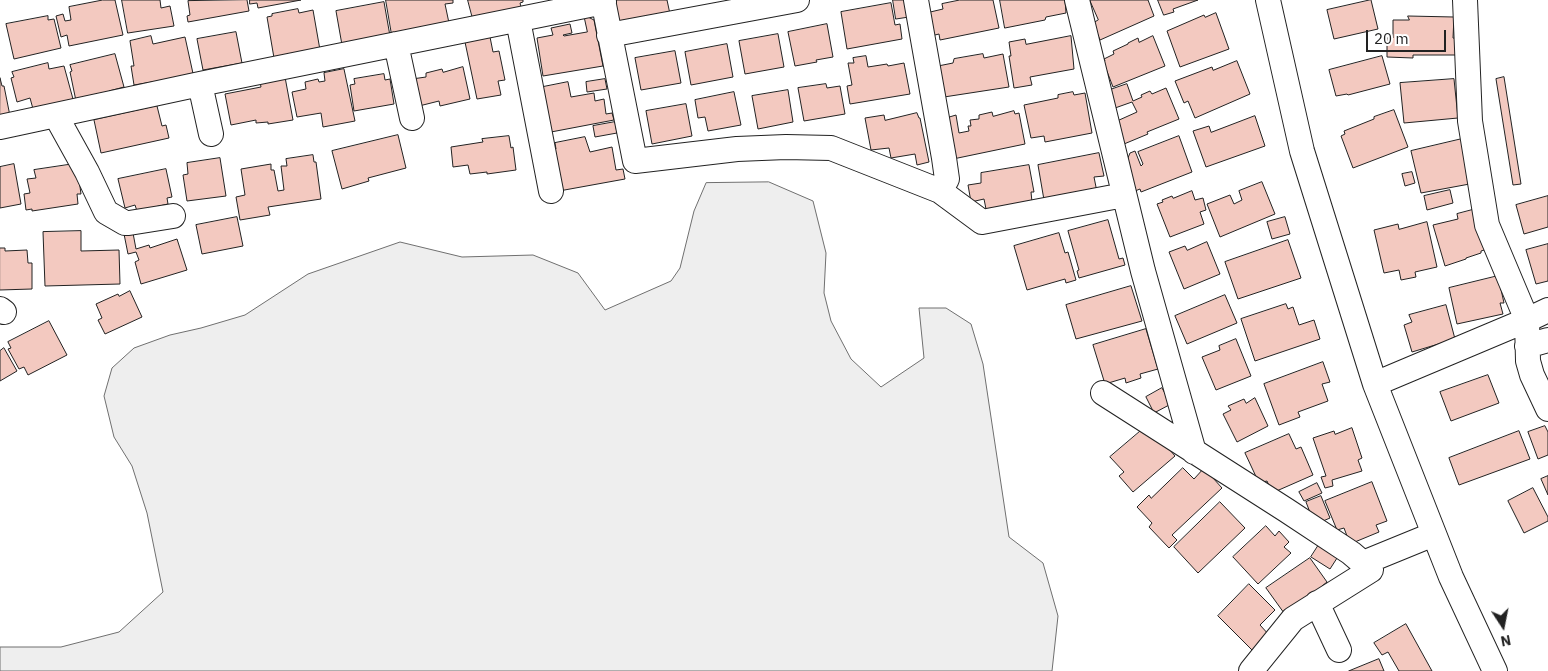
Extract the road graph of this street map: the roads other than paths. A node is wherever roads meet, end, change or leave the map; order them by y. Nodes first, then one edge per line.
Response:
1 (798, 0) edge
2 (916, 0) edge
3 (1077, 0) edge
4 (1268, 0) edge
5 (1465, 0) edge
6 (604, 1) edge
7 (518, 20) junction
8 (609, 35) junction
9 (396, 44) junction
10 (200, 84) junction
11 (56, 116) junction
12 (412, 118) dead end
13 (0, 127) edge
14 (211, 134) dead end
15 (551, 191) dead end
16 (940, 191) junction
17 (1124, 195) junction
18 (172, 216) dead end
19 (1548, 310) edge
20 (1527, 320) junction
21 (1538, 343) edge
22 (1375, 384) junction
23 (1103, 393) dead end
24 (1548, 409) edge
25 (1194, 452) junction
26 (1434, 534) junction
27 (1363, 563) junction
28 (1317, 603) junction
29 (1339, 650) dead end
30 (1252, 671) edge
31 (1494, 671) edge

1 - 8 street
2 - 16 street
3 - 17 street
4 - 22 street
5 - 20 street
6 - 7 street
6 - 8 street
7 - 9 street
7 - 15 street
8 - 16 street
9 - 10 street
9 - 12 street
10 - 11 street
10 - 14 street
11 - 13 street
11 - 18 street
16 - 17 street
17 - 25 street
19 - 20 street
20 - 21 street
20 - 22 street
21 - 24 street
22 - 26 street
23 - 25 street
25 - 27 street
26 - 27 street
26 - 31 street
27 - 28 street
28 - 29 street
28 - 30 street

